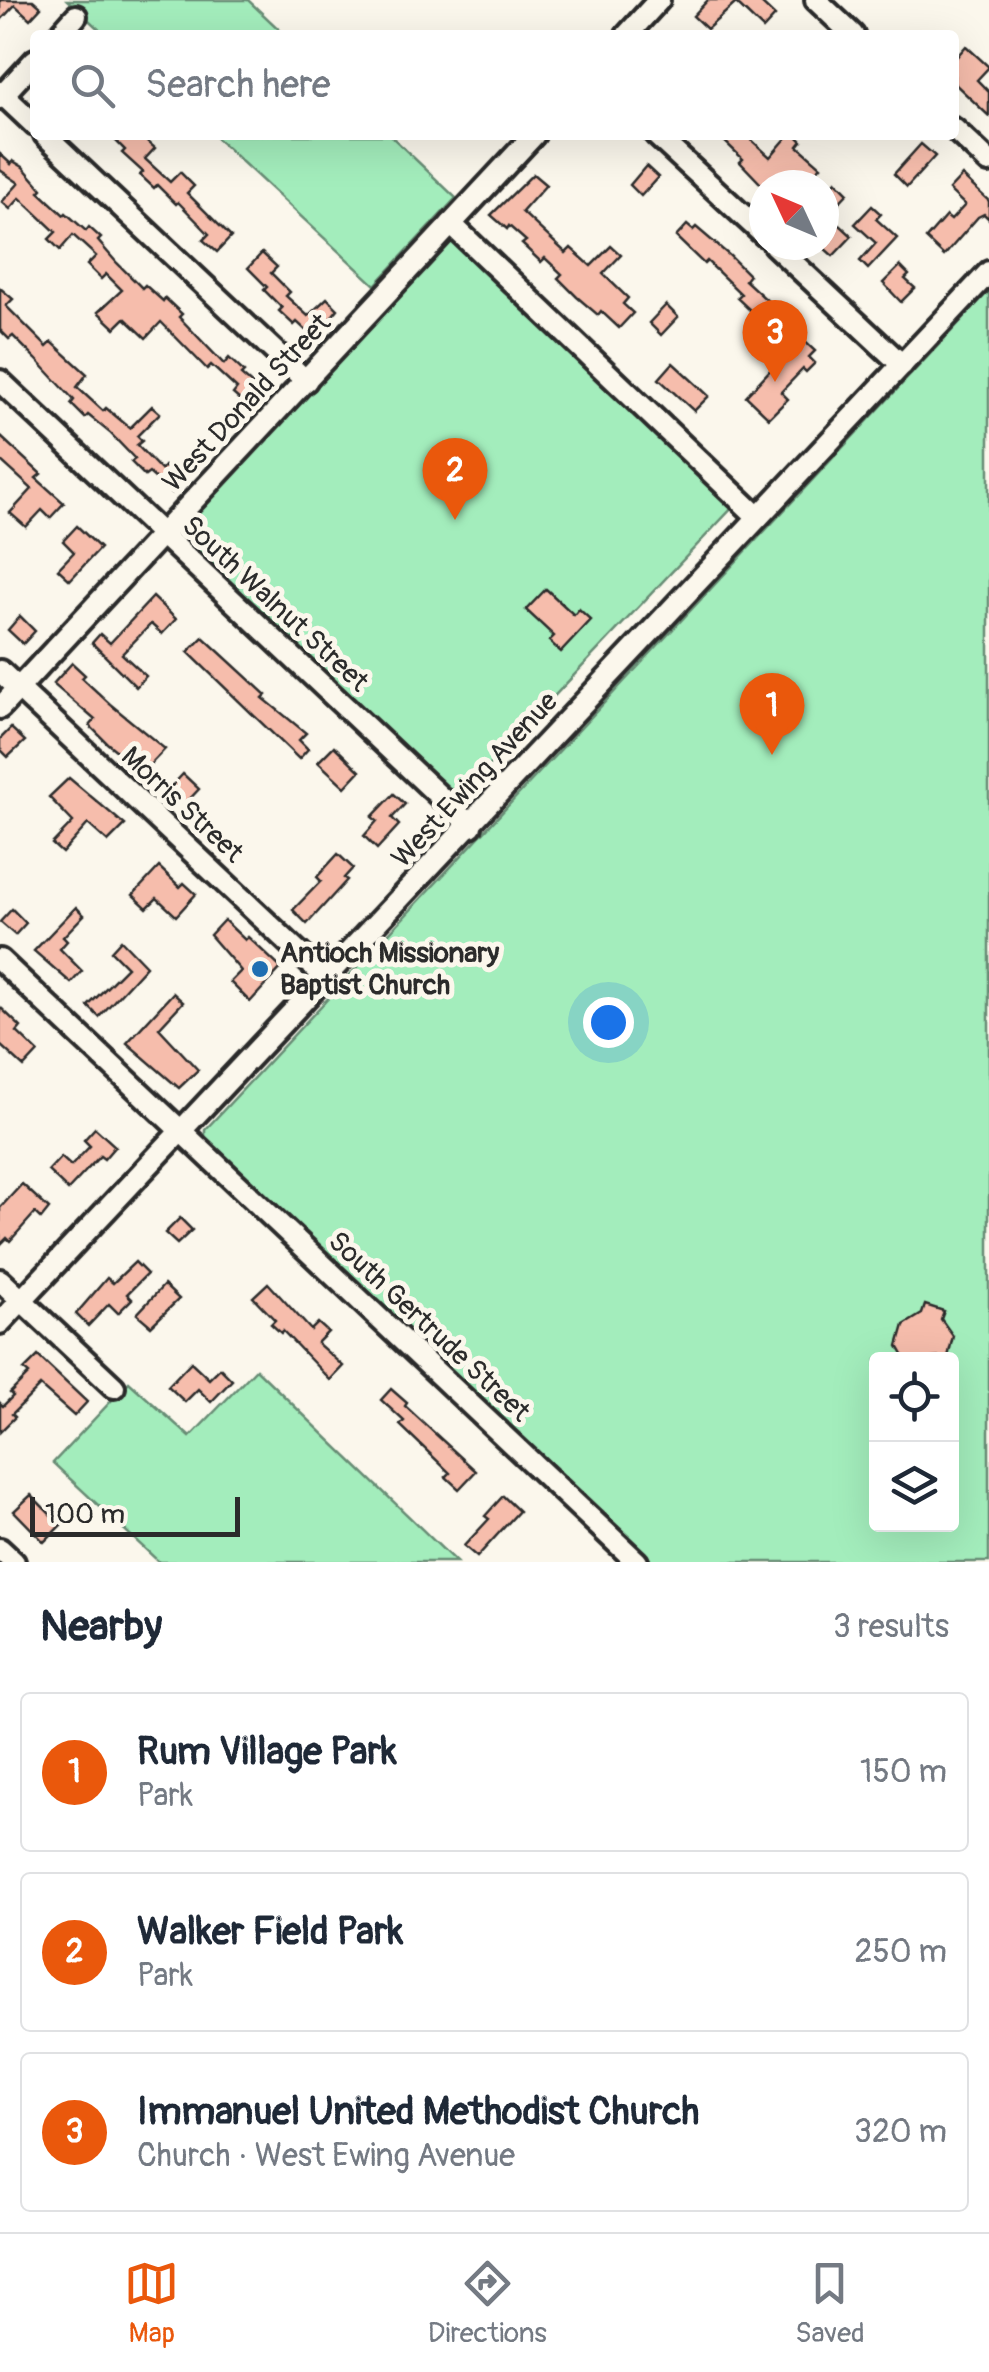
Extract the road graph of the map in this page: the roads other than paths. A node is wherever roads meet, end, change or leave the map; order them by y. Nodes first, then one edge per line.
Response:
1 (660, 0) edge
2 (816, 0) edge
3 (76, 16) dead end
4 (63, 30) edge
5 (632, 30) edge
6 (849, 30) edge
7 (30, 65) edge
8 (1, 95) edge
9 (30, 121) edge
10 (959, 134) edge
11 (50, 140) edge
12 (529, 140) edge
13 (661, 140) edge
14 (989, 162) edge
15 (749, 221) edge
16 (451, 224) junction
17 (790, 260) edge
18 (989, 272) edge
19 (902, 364) junction
20 (0, 380) edge
21 (306, 381) junction
22 (758, 516) junction
23 (162, 535) junction
24 (0, 671) edge
25 (18, 688) junction
26 (0, 708) edge
27 (470, 826) junction
28 (0, 960) edge
29 (327, 979) junction
30 (182, 1133) junction
31 (0, 1280) edge
32 (22, 1300) junction
33 (0, 1323) edge
34 (114, 1387) dead end
35 (0, 1549) edge
36 (14, 1562) edge
37 (637, 1562) edge

1 - 5 street
2 - 6 street
3 - 4 street
7 - 8 street
8 - 9 street
10 - 14 street
11 - 21 street
12 - 16 street, West Donald Street
13 - 15 street
16 - 21 street, West Donald Street
16 - 22 street
17 - 19 street
18 - 19 street, West Ewing Avenue
19 - 22 street, West Ewing Avenue
20 - 23 street, South Walnut Street
21 - 23 street, West Donald Street
22 - 27 street, West Ewing Avenue
23 - 25 street, West Donald Street
23 - 27 street, South Walnut Street
24 - 25 street, Morris Street
25 - 26 street, West Donald Street
25 - 29 street, Morris Street
27 - 29 street, West Ewing Avenue
28 - 30 street, South Gertrude Street
29 - 30 street, West Ewing Avenue
30 - 32 street, West Ewing Avenue
30 - 37 street, South Gertrude Street
31 - 32 street
32 - 33 street, West Ewing Avenue
32 - 34 street
35 - 36 street

